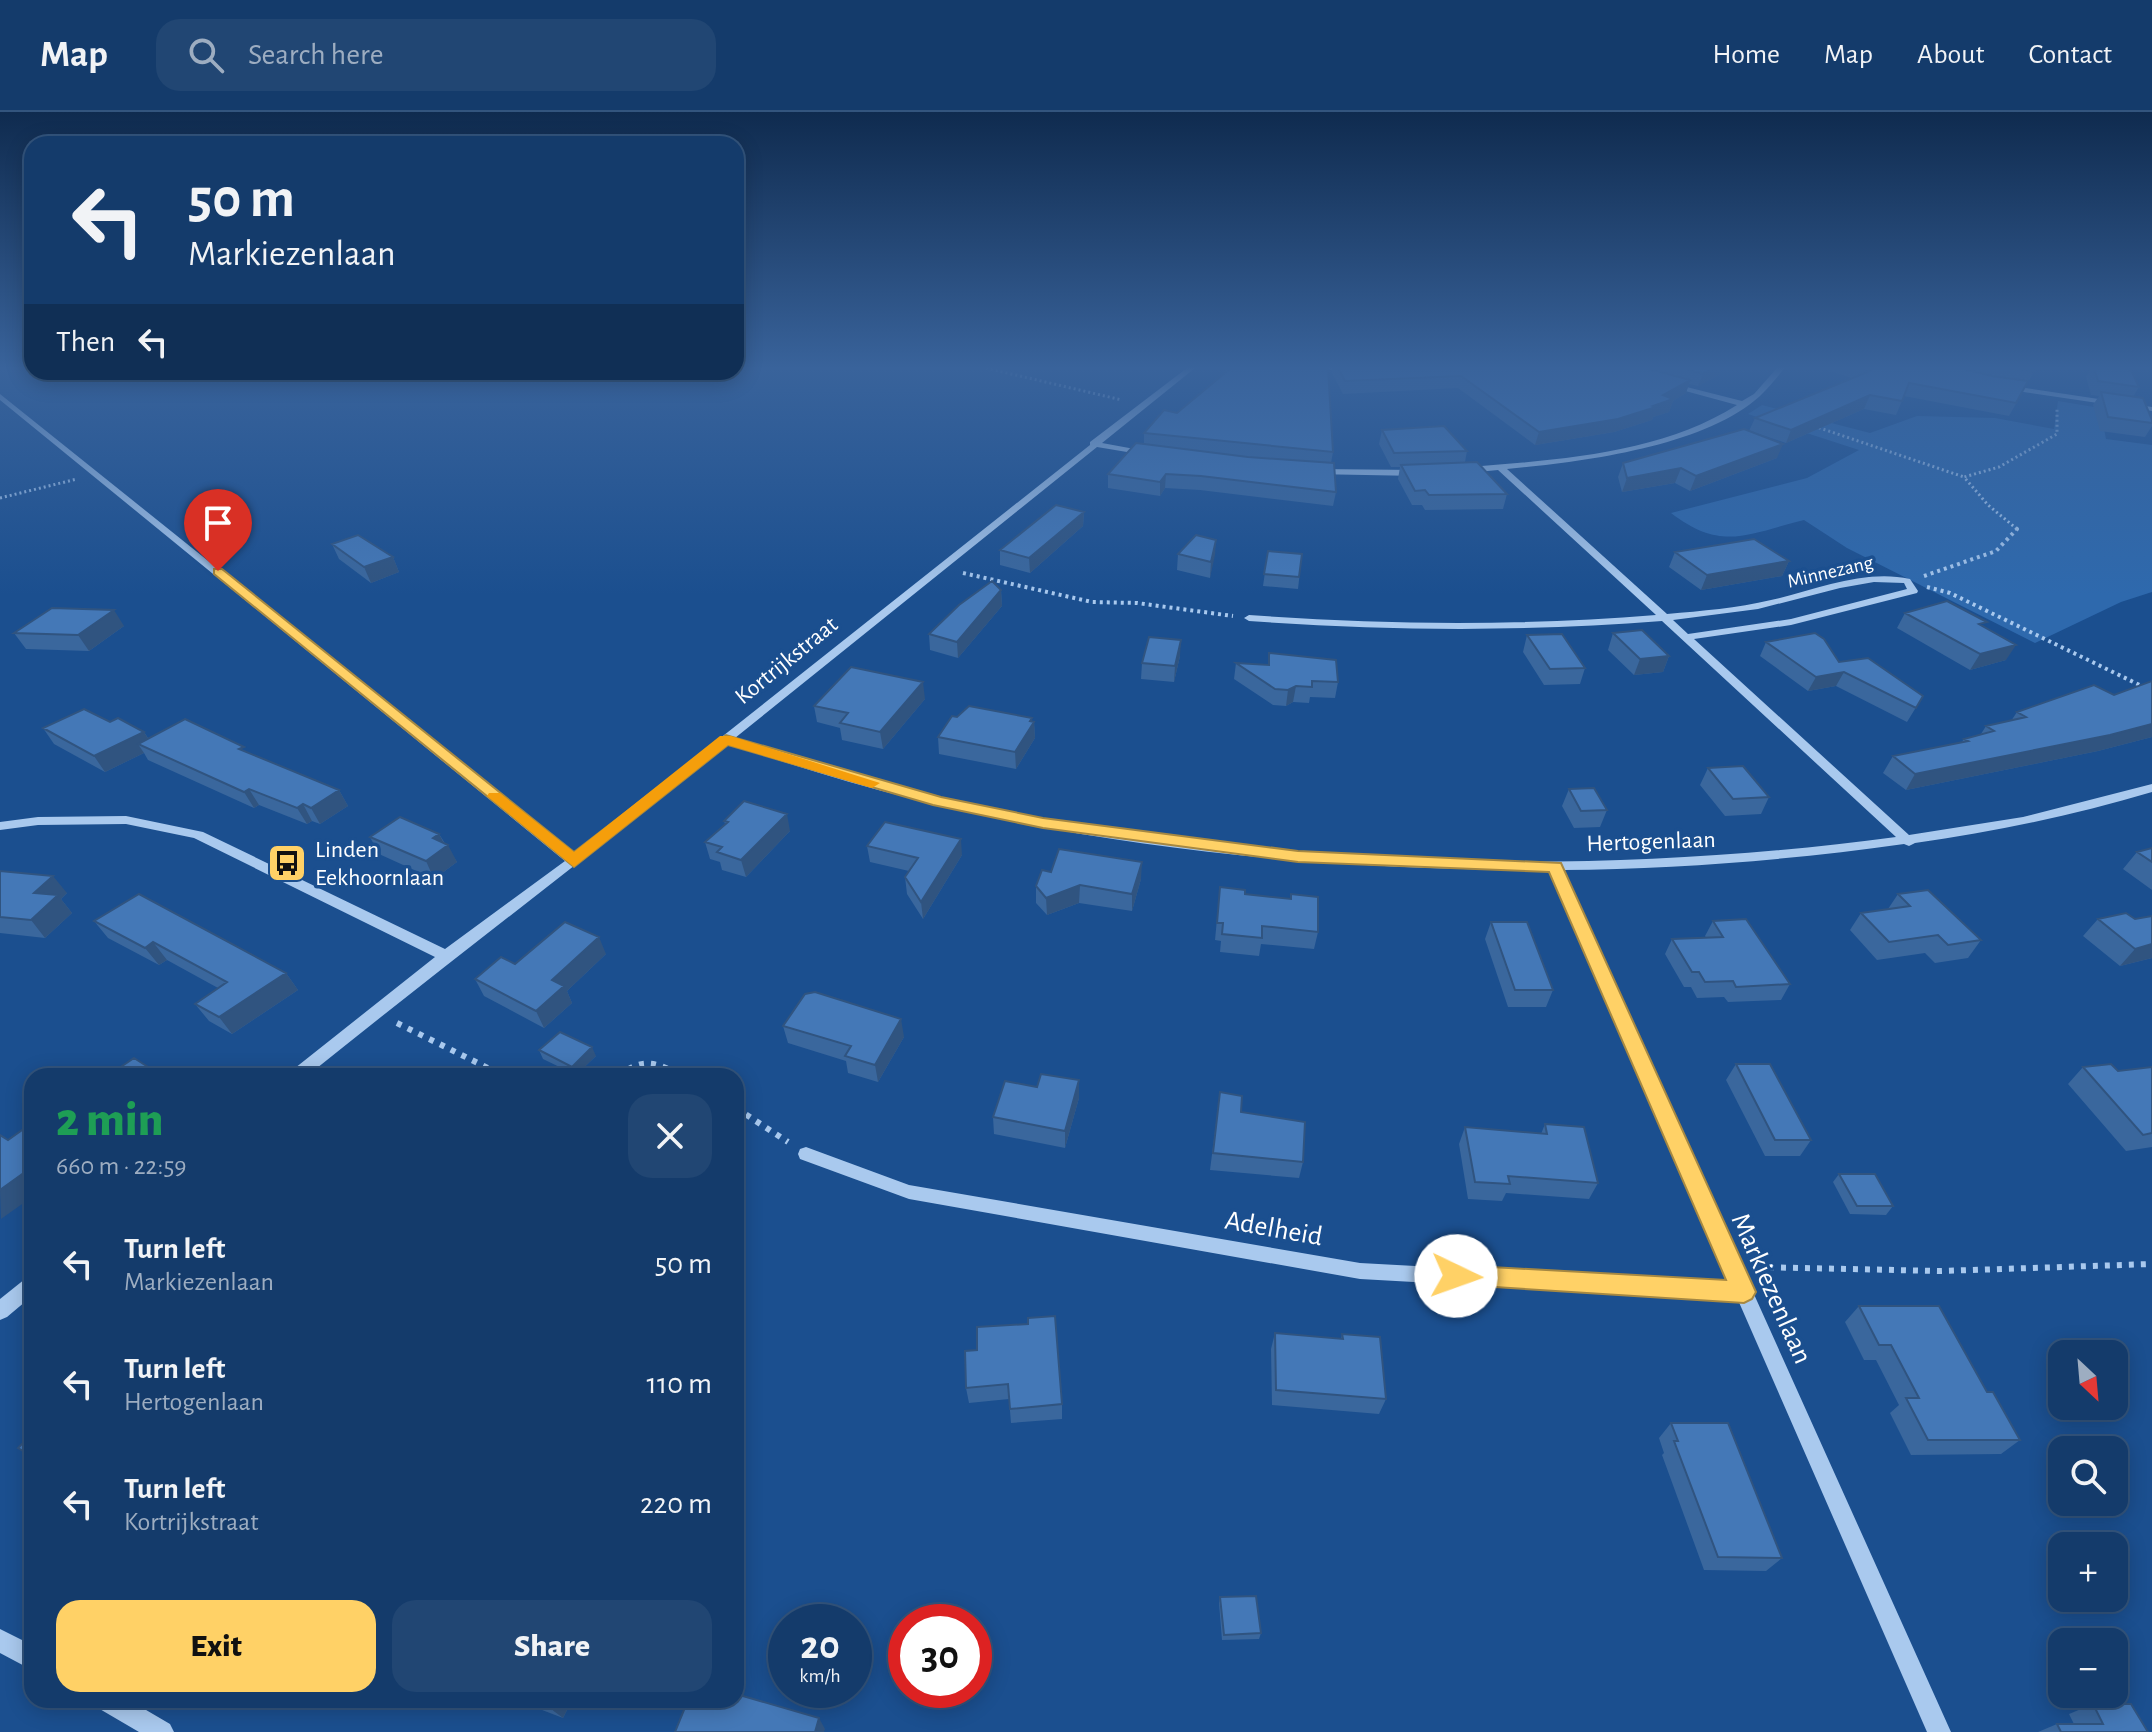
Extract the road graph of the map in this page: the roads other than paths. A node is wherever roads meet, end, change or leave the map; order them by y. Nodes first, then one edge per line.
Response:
1 (59, 444) edge
2 (1093, 444) joint
3 (1644, 444) edge
4 (1152, 454) edge
5 (1501, 468) junction
6 (1301, 471) edge
7 (1460, 471) edge
8 (1433, 473) edge
9 (1249, 618) road end
10 (1663, 618) junction
11 (1686, 637) junction
12 (726, 739) junction
13 (2152, 788) edge
14 (0, 826) edge
15 (1909, 842) junction
16 (574, 861) junction
17 (1555, 867) junction
18 (446, 956) junction
19 (306, 1068) edge
20 (806, 1154) road end
21 (24, 1292) edge
22 (1744, 1292) junction
23 (0, 1311) edge
24 (0, 1640) edge
25 (24, 1654) edge
26 (120, 1708) edge
27 (162, 1732) edge
28 (1939, 1732) edge

1 - 16 street
2 - 4 street
2 - 12 street, Kortrijkstraat
3 - 5 street
5 - 7 street
5 - 10 street
6 - 8 street
9 - 10 street, Minnezang
10 - 11 street
10 - 11 street, Minnezang
11 - 15 street
12 - 16 street, Kortrijkstraat
12 - 17 street, Hertogenlaan
13 - 15 street, Hertogenlaan
14 - 18 street
15 - 17 street, Hertogenlaan
16 - 18 street, Kortrijkstraat
17 - 22 street, Markiezenlaan
18 - 19 street, Kortrijkstraat
20 - 22 street, Adelheid
21 - 23 street
22 - 28 street, Markiezenlaan
24 - 25 street
26 - 27 street

